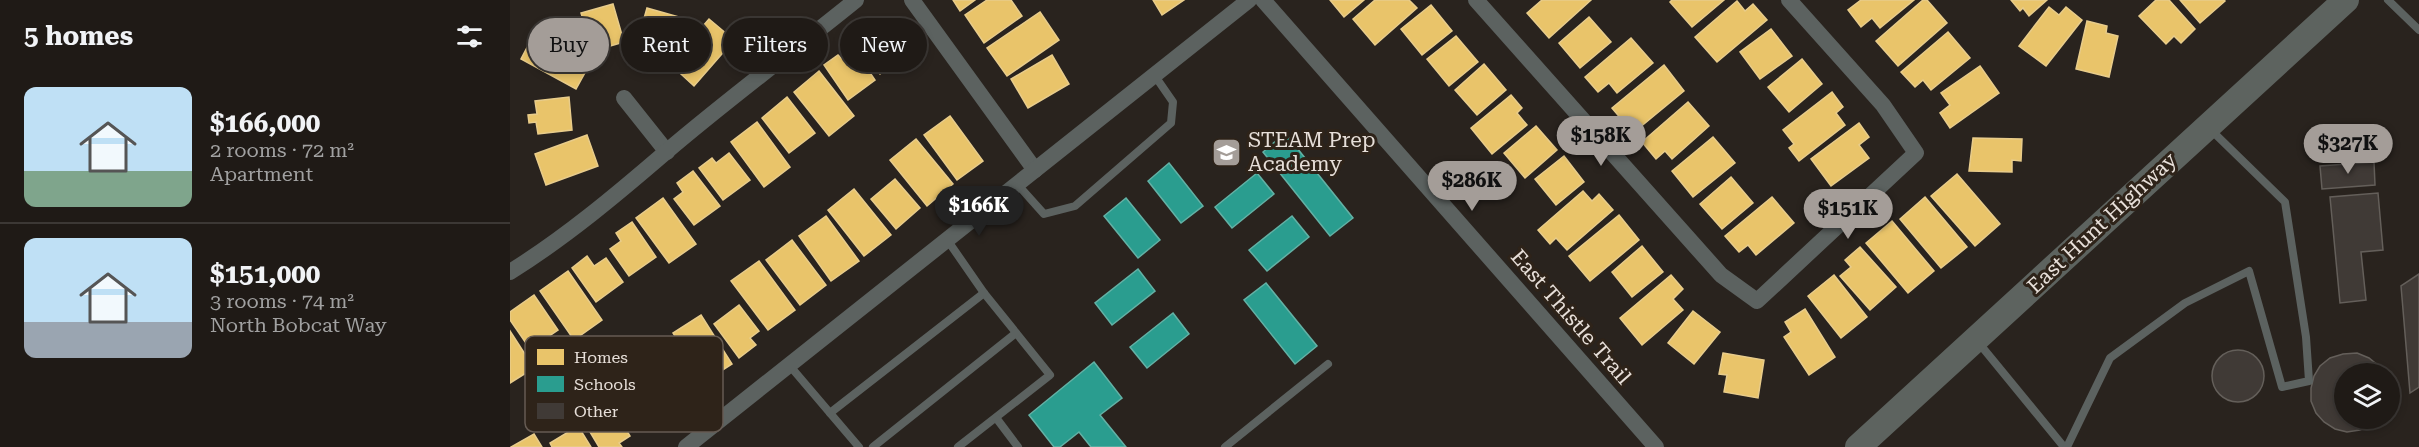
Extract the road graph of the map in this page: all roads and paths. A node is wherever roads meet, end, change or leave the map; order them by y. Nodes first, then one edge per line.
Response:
1 (856, 0) edge
2 (912, 0) edge
3 (1249, 0) edge
4 (1263, 0) edge
5 (1476, 0) edge
6 (1789, 0) edge
7 (2346, 0) edge
8 (2388, 0) edge
9 (2419, 30) edge
10 (1155, 76) junction
11 (624, 98) dead end
12 (2207, 127) junction
13 (667, 152) junction
14 (1035, 170) junction
15 (1017, 183) junction
16 (948, 241) junction
17 (510, 272) edge
18 (984, 293) junction
19 (1016, 333) junction
20 (1976, 340) junction
21 (1328, 364) dead end
22 (790, 366) junction
23 (830, 413) junction
24 (723, 418) edge
25 (997, 419) junction
26 (705, 432) edge
27 (686, 447) edge
28 (859, 447) edge
29 (873, 447) edge
30 (958, 447) edge
31 (1018, 447) edge
32 (1225, 447) edge
33 (1656, 447) edge
34 (1858, 447) edge
35 (2066, 447) edge

1 - 13 street
2 - 14 street
3 - 10 street
4 - 33 street, East Thistle Trail
5 - 6 street
7 - 12 main road, East Hunt Highway
8 - 9 lane
10 - 14 street
10 - 15 lane
11 - 13 street
12 - 20 main road, East Hunt Highway
12 - 35 lane
13 - 17 street
14 - 15 street
15 - 16 street
16 - 18 lane
16 - 22 street
18 - 19 lane
18 - 23 lane
19 - 25 lane
19 - 29 lane
20 - 34 main road, East Hunt Highway
20 - 35 lane
21 - 32 lane
22 - 23 lane
22 - 24 street
23 - 28 lane
25 - 30 lane
25 - 31 lane
26 - 27 street

